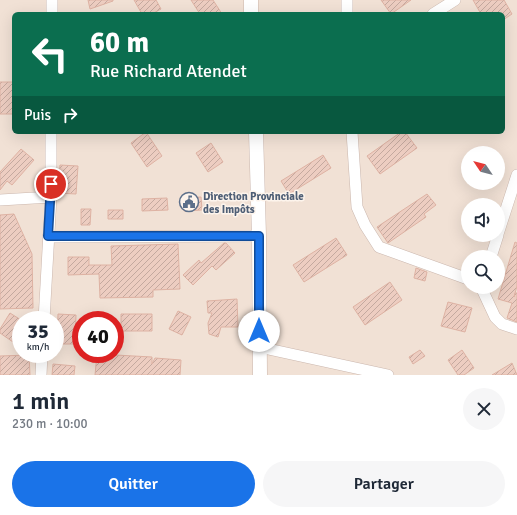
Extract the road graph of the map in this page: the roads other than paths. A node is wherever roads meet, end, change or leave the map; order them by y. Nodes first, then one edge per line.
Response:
1 (52, 0) edge
2 (251, 0) edge
3 (347, 0) edge
4 (455, 0) edge
5 (52, 12) edge
6 (252, 12) edge
7 (347, 12) edge
8 (436, 12) edge
9 (51, 134) edge
10 (256, 134) edge
11 (352, 134) edge
12 (517, 175) edge
13 (51, 197) junction
14 (0, 200) edge
15 (505, 213) edge
16 (48, 236) junction
17 (259, 236) junction
18 (461, 276) edge
19 (484, 294) edge
20 (44, 311) edge
21 (517, 329) edge
22 (259, 347) junction
23 (42, 363) edge
24 (41, 375) edge
25 (260, 375) edge
26 (388, 375) edge

1 - 5 street
2 - 6 street
3 - 7 street
4 - 8 street
9 - 13 street
10 - 17 street
11 - 18 street
12 - 15 street
13 - 14 street
13 - 16 street
16 - 17 street
16 - 20 street
17 - 22 street
19 - 21 street
22 - 25 street
22 - 26 street
23 - 24 street

